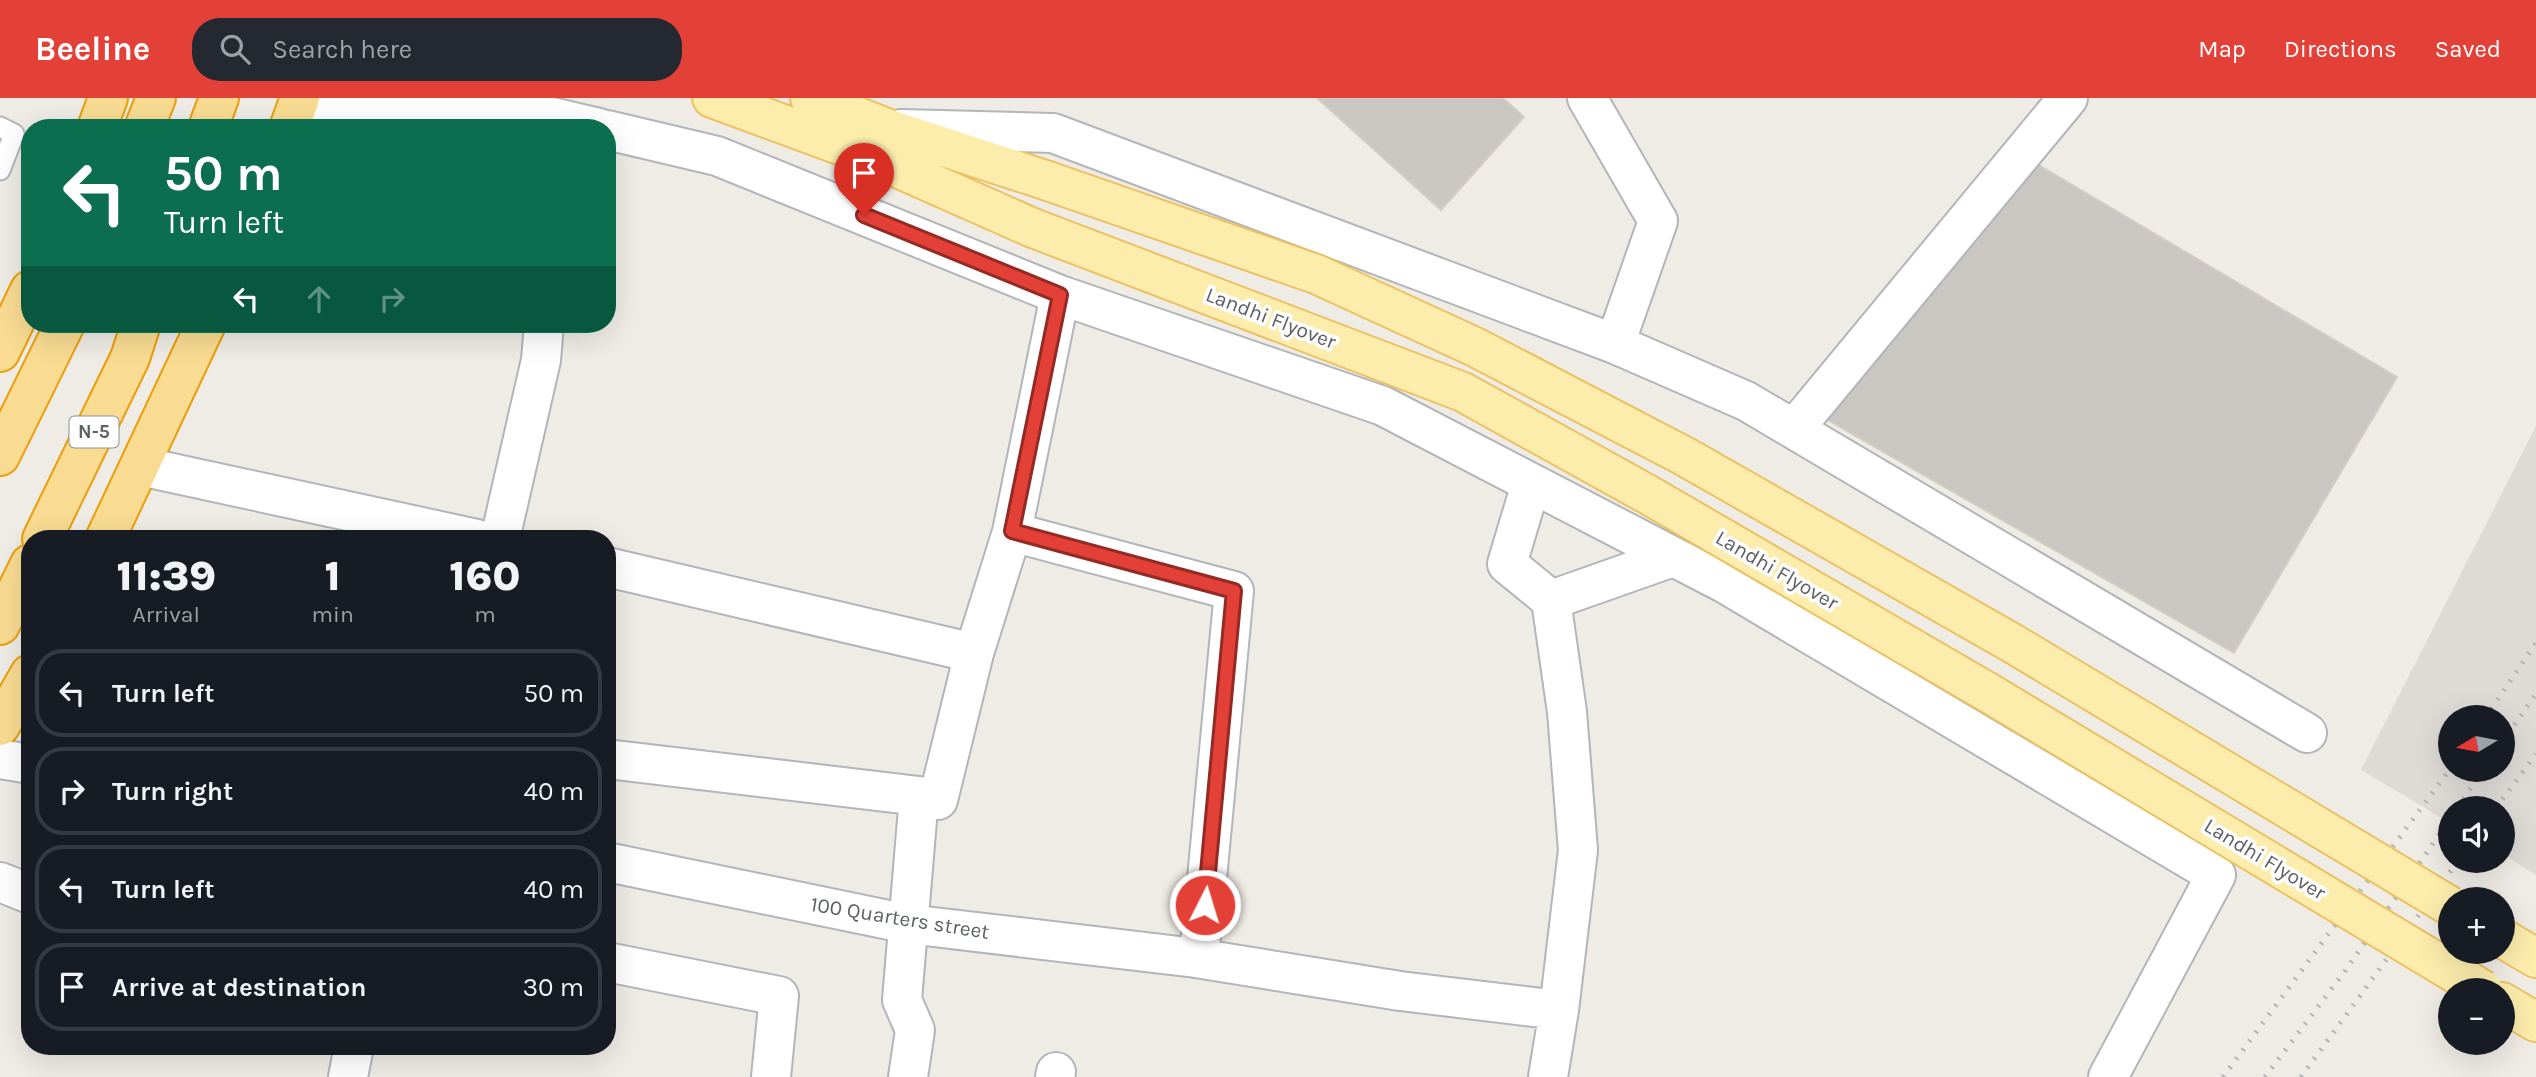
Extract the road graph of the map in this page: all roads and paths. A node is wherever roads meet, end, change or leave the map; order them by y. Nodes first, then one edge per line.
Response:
1 (108, 98) edge
2 (156, 98) edge
3 (219, 98) edge
4 (712, 98) edge
5 (810, 98) edge
6 (1587, 98) edge
7 (2068, 98) edge
8 (295, 111) edge
9 (100, 119) edge
10 (148, 119) edge
11 (211, 119) edge
12 (483, 119) edge
13 (0, 127) edge
14 (888, 129) junction
15 (616, 132) edge
16 (0, 170) edge
17 (1060, 295) junction
18 (21, 309) edge
19 (61, 333) edge
20 (138, 333) edge
21 (202, 333) edge
22 (543, 333) edge
23 (1615, 344) junction
24 (0, 352) edge
25 (1794, 429) junction
26 (0, 456) edge
27 (140, 466) junction
28 (1531, 484) junction
29 (46, 530) edge
30 (109, 530) edge
31 (435, 530) edge
32 (502, 530) edge
33 (1012, 531) junction
34 (1673, 556) junction
35 (616, 569) edge
36 (21, 582) edge
37 (1551, 600) junction
38 (0, 625) edge
39 (974, 653) junction
40 (21, 690) edge
41 (0, 726) edge
42 (2307, 733) dead end
43 (0, 759) edge
44 (616, 760) edge
45 (21, 762) edge
46 (919, 796) junction
47 (616, 864) edge
48 (0, 882) edge
49 (21, 890) edge
50 (2438, 899) edge
51 (908, 924) junction
52 (1199, 945) junction
53 (2515, 946) edge
54 (2536, 958) edge
55 (616, 964) edge
56 (2463, 978) edge
57 (1559, 1010) junction
58 (2515, 1010) edge
59 (2536, 1022) edge
60 (352, 1055) edge
61 (348, 1077) edge
62 (771, 1077) edge
63 (908, 1077) edge
64 (1548, 1077) edge
65 (2108, 1077) edge

1 - 9 highway
2 - 10 highway
3 - 11 highway
4 - 56 main road, Landhi Flyover, bridge
5 - 14 main road
6 - 23 street
7 - 25 street
8 - 12 street
13 - 16 lane
14 - 23 street
14 - 50 main road, bridge
15 - 17 street
17 - 28 street
17 - 33 street
18 - 24 highway
19 - 26 highway
20 - 29 highway, N-5
21 - 27 highway
22 - 32 street
23 - 25 street
25 - 42 street
27 - 30 highway
27 - 31 street
28 - 34 street
28 - 37 street
33 - 39 street
33 - 52 street
34 - 37 street
34 - 65 street
35 - 39 street
36 - 38 highway
37 - 57 street
39 - 46 street
40 - 41 highway
43 - 45 street
44 - 46 street
46 - 51 street
47 - 51 street, 100 Quarters street
48 - 49 street
51 - 52 street, 100 Quarters street
51 - 63 street
52 - 57 street, 100 Quarters street
53 - 54 main road
55 - 62 street
57 - 64 street
58 - 59 main road
60 - 61 street

